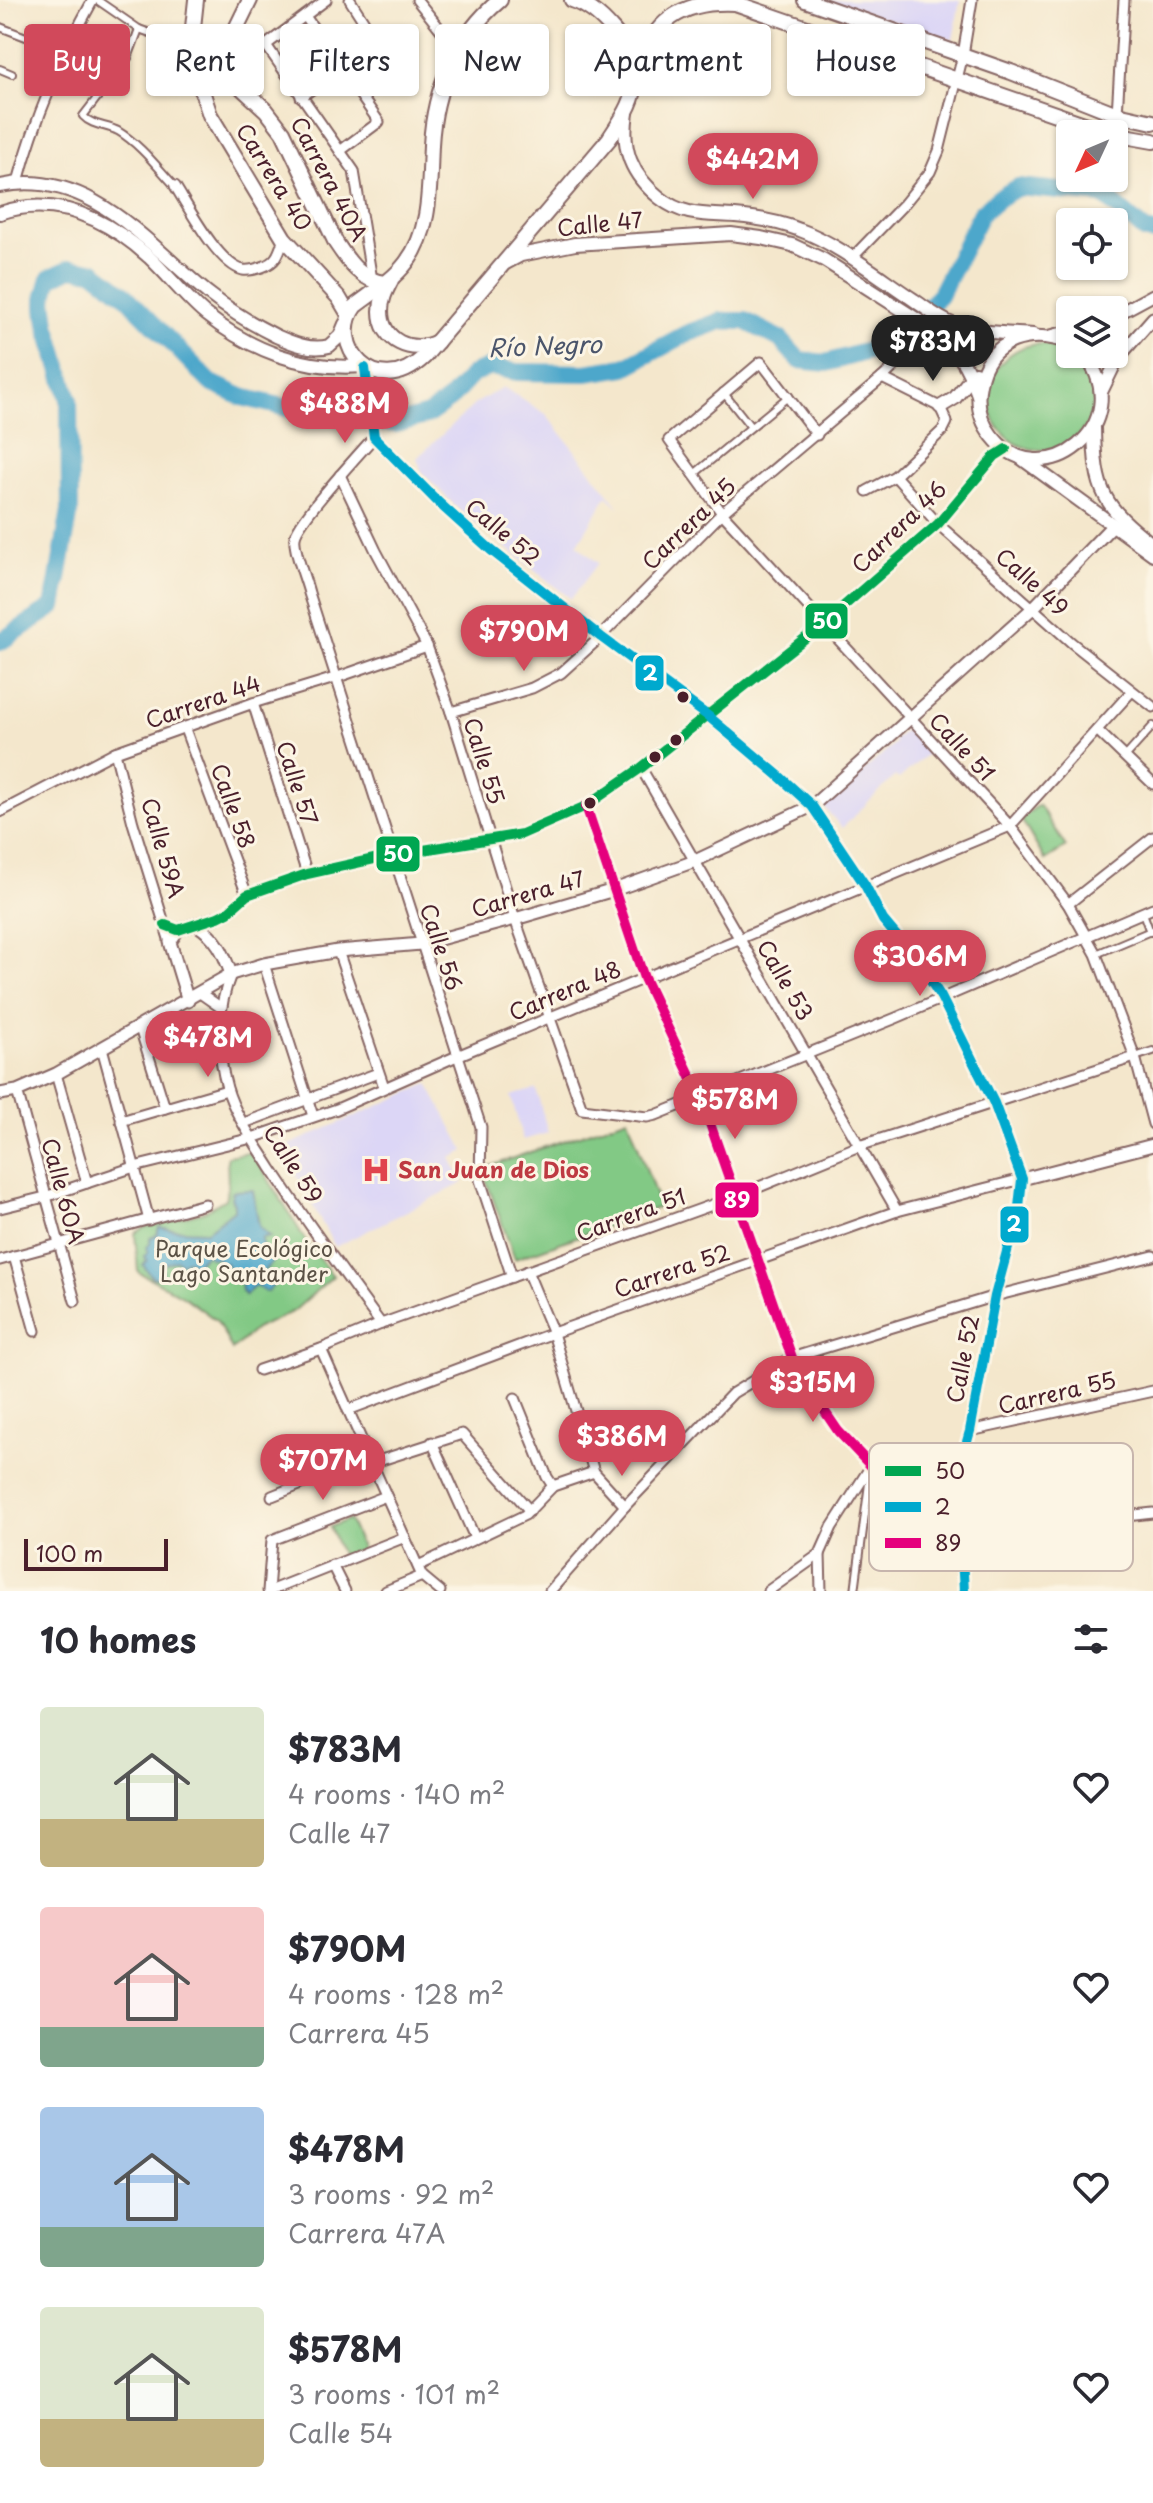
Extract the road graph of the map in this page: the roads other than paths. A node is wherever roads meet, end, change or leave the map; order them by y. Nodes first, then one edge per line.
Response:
1 (95, 0) edge
2 (196, 0) edge
3 (250, 0) edge
4 (326, 0) edge
5 (350, 0) edge
6 (417, 0) edge
7 (511, 0) edge
8 (572, 0) edge
9 (805, 0) edge
10 (972, 0) edge
11 (1124, 0) edge
12 (496, 3) edge
13 (305, 16) junction
14 (81, 24) edge
15 (311, 24) edge
16 (361, 24) edge
17 (436, 24) edge
18 (479, 24) edge
19 (609, 24) edge
20 (662, 24) edge
21 (0, 27) edge
22 (139, 29) junction
23 (146, 32) edge
24 (24, 36) edge
25 (130, 53) edge
26 (963, 55) junction
27 (0, 69) edge
28 (12, 74) dead end
29 (957, 79) junction
30 (49, 96) edge
31 (100, 96) edge
32 (362, 96) edge
33 (439, 96) edge
34 (631, 96) edge
35 (301, 97) joint
36 (628, 110) junction
37 (1117, 114) junction
38 (1074, 120) edge
39 (1153, 122) edge
40 (1128, 137) edge
41 (1153, 141) edge
42 (340, 151) junction
43 (18, 182) junction
44 (0, 186) edge
45 (175, 186) joint
46 (0, 213) edge
47 (284, 238) junction
48 (852, 258) junction
49 (504, 264) junction
50 (383, 280) junction
51 (1153, 295) edge
52 (1128, 308) edge
53 (349, 315) junction
54 (1153, 318) edge
55 (933, 324) junction
56 (1033, 335) junction
57 (1056, 335) edge
58 (1051, 336) junction
59 (1056, 338) edge
60 (438, 341) junction
61 (1001, 348) junction
62 (364, 367) junction
63 (1094, 368) edge
64 (379, 375) junction
65 (972, 377) junction
66 (882, 378) junction
67 (1102, 391) junction
68 (723, 392) junction
69 (368, 395) junction
70 (978, 395) junction
71 (789, 396) junction
72 (940, 407) junction
73 (750, 426) junction
74 (1094, 428) junction
75 (817, 435) junction
76 (374, 437) junction
77 (1010, 452) junction
78 (340, 475) junction
79 (693, 475) junction
80 (895, 476) junction
81 (867, 491) dead end
82 (1112, 509) junction
83 (722, 513) junction
84 (938, 524) junction
85 (1112, 526) junction
86 (1153, 545) edge
87 (1153, 554) edge
88 (1034, 607) junction
89 (823, 624) junction
90 (601, 637) junction
91 (427, 646) junction
92 (338, 677) junction
93 (1131, 692) junction
94 (253, 703) junction
95 (1153, 707) edge
96 (451, 712) junction
97 (708, 716) junction
98 (911, 717) junction
99 (1153, 726) edge
100 (185, 729) junction
101 (1097, 730) junction
102 (115, 752) junction
103 (1125, 757) junction
104 (641, 768) junction
105 (1153, 784) edge
106 (586, 806) junction
107 (812, 806) junction
108 (0, 812) edge
109 (1010, 826) junction
110 (1153, 837) edge
111 (489, 839) junction
112 (392, 855) junction
113 (695, 861) junction
114 (307, 874) junction
115 (865, 885) junction
116 (614, 890) junction
117 (247, 895) junction
118 (1068, 904) junction
119 (1153, 908) edge
120 (1143, 913) junction
121 (515, 919) junction
122 (165, 925) junction
123 (197, 925) junction
124 (178, 930) junction
125 (1152, 931) edge
126 (1087, 935) junction
127 (740, 938) junction
128 (170, 942) junction
129 (421, 944) junction
130 (338, 951) junction
131 (1096, 954) junction
132 (264, 964) junction
133 (231, 974) junction
134 (644, 978) junction
135 (200, 993) junction
136 (941, 997) junction
137 (188, 1001) junction
138 (220, 1007) junction
139 (549, 1018) junction
140 (140, 1028) junction
141 (102, 1048) junction
142 (1153, 1051) edge
143 (806, 1054) junction
144 (457, 1056) junction
145 (1135, 1057) junction
146 (378, 1073) junction
147 (56, 1074) junction
148 (384, 1087) junction
149 (227, 1090) junction
150 (17, 1091) junction
151 (1, 1094) edge
152 (701, 1098) junction
153 (308, 1100) junction
154 (994, 1103) junction
155 (165, 1108) junction
156 (313, 1116) junction
157 (121, 1121) junction
158 (244, 1123) junction
159 (1153, 1124) edge
160 (252, 1138) junction
161 (1153, 1145) edge
162 (859, 1146) junction
163 (134, 1167) junction
164 (1022, 1179) junction
165 (87, 1183) junction
166 (737, 1196) junction
167 (45, 1197) junction
168 (205, 1204) dead end
169 (0, 1206) edge
170 (897, 1211) junction
171 (149, 1220) junction
172 (59, 1245) junction
173 (14, 1256) junction
174 (1153, 1256) edge
175 (0, 1260) edge
176 (760, 1262) junction
177 (527, 1271) junction
178 (512, 1277) junction
179 (995, 1296) junction
180 (75, 1301) dead end
181 (381, 1324) junction
182 (35, 1331) dead end
183 (553, 1333) junction
184 (321, 1349) junction
185 (791, 1358) junction
186 (259, 1370) dead end
187 (1153, 1391) edge
188 (515, 1398) dead end
189 (348, 1410) junction
190 (970, 1431) junction
191 (432, 1442) junction
192 (967, 1443) edge
193 (370, 1460) junction
194 (869, 1464) edge
195 (869, 1469) edge
196 (594, 1472) junction
197 (869, 1482) edge
198 (553, 1486) junction
199 (272, 1496) dead end
200 (386, 1496) junction
201 (625, 1506) junction
202 (530, 1511) junction
203 (1153, 1513) edge
204 (1133, 1515) edge
205 (405, 1537) junction
206 (475, 1538) junction
207 (820, 1554) junction
208 (332, 1565) junction
209 (420, 1571) junction
210 (963, 1571) edge
211 (271, 1590) edge
212 (345, 1591) edge
213 (386, 1591) edge
214 (440, 1591) edge
215 (550, 1591) edge
216 (768, 1591) edge
217 (821, 1591) edge
218 (855, 1591) edge
219 (964, 1591) edge

1 - 14 street
1 - 22 street
2 - 47 main road, Carrera 40
3 - 50 main road, Carrera 40A
4 - 13 street
5 - 16 street
6 - 17 street
7 - 12 main road
8 - 19 main road
9 - 26 main road
10 - 26 street
11 - 37 street
12 - 18 main road
13 - 15 street
13 - 35 street
20 - 29 main road
21 - 24 street
22 - 23 street
22 - 25 street
26 - 29 street
26 - 37 main road
27 - 28 street
29 - 38 main road
29 - 48 street
30 - 43 street
31 - 45 street
32 - 42 street
33 - 50 main road
34 - 36 main road
35 - 42 street
36 - 48 main road, Calle 47
36 - 49 main road
37 - 39 main road
40 - 41 main road
42 - 50 street
43 - 44 main road
43 - 53 main road
45 - 47 street
46 - 62 main road
47 - 53 main road, Carrera 40
48 - 55 main road, Calle 47
49 - 55 main road, Calle 47
49 - 60 main road
50 - 53 main road
50 - 60 main road
51 - 52 street
53 - 62 main road
54 - 67 street
55 - 56 main road, Calle 47
55 - 65 main road, Calle 47
55 - 66 street, Carrera 45
56 - 58 main road, Calle 47
56 - 61 main road
57 - 58 street
58 - 59 main road, Calle 47
60 - 64 main road
61 - 65 main road
61 - 70 main road
62 - 64 main road
62 - 69 street
63 - 67 main road
64 - 69 street
65 - 70 main road, Calle 47
65 - 72 main road
66 - 72 street
66 - 75 street, Carrera 45
67 - 74 main road
68 - 71 street
68 - 73 street
68 - 79 street, Calle 51
69 - 76 street
70 - 77 main road, Calle 47
71 - 73 street
71 - 75 street
72 - 80 street
73 - 79 street
74 - 77 main road
74 - 82 main road
75 - 83 street, Carrera 45
76 - 78 street
76 - 90 street, Calle 52
77 - 84 street, Carrera 46
77 - 85 main road
78 - 91 street, Calle 55
78 - 92 street, Calle 56
79 - 83 street, Calle 51
80 - 81 street
80 - 84 street, Calle 49
82 - 85 main road
82 - 86 main road
83 - 89 street, Calle 51
83 - 90 street, Carrera 45
84 - 88 street, Calle 49
84 - 89 street, Carrera 46
85 - 87 main road
85 - 88 street, Carrera 47
88 - 93 street, Calle 49
88 - 98 street, Carrera 47
89 - 97 street, Carrera 46
89 - 98 street, Calle 51
90 - 96 street, Carrera 45
90 - 97 street, Calle 52
91 - 92 street, Carrera 44
91 - 96 street, Calle 55
92 - 94 street, Carrera 44
92 - 112 street, Calle 56
93 - 95 street, Calle 49
93 - 101 street, Carrera 48
94 - 100 street, Carrera 44
94 - 114 street, Calle 57
96 - 111 street, Calle 55
97 - 104 street, Carrera 46
97 - 107 street, Calle 52
98 - 107 street, Carrera 47
98 - 109 street, Calle 51
99 - 103 street
100 - 102 street, Carrera 44
100 - 117 street, Calle 58
101 - 103 street
101 - 109 street, Carrera 48
102 - 108 street, Carrera 44
102 - 122 street, Calle 59A
103 - 105 street
104 - 106 street, Carrera 46
104 - 113 street, Calle 53
106 - 111 street, Carrera 46
106 - 116 street
107 - 113 street, Carrera 47
107 - 115 street, Calle 52
109 - 115 street, Carrera 48
109 - 118 street, Calle 51
110 - 118 street
111 - 112 street, Carrera 46
111 - 121 street, Calle 55
112 - 114 street, Carrera 46
112 - 129 street, Calle 56
113 - 116 street, Carrera 47
113 - 127 street, Calle 53
114 - 117 street, Carrera 46
115 - 127 street, Carrera 48
115 - 136 street, Calle 52
116 - 121 street, Carrera 47
116 - 134 street
117 - 123 street, Carrera 46
118 - 126 street, Calle 51
119 - 120 street
120 - 125 street
120 - 126 street
121 - 129 street, Carrera 47
121 - 139 street, Calle 55
122 - 124 street
122 - 128 street, Calle 59A
123 - 124 street, Carrera 46
123 - 133 street
124 - 128 street
125 - 131 street
126 - 131 street, Calle 51
126 - 136 street
127 - 134 street, Carrera 48
127 - 143 street, Calle 53
128 - 137 street, Calle 59A
129 - 130 street, Carrera 47
129 - 144 street, Calle 56
130 - 132 street, Carrera 47
130 - 146 street
131 - 145 street, Calle 51
132 - 133 street, Carrera 47
132 - 153 street
133 - 135 street, Carrera 47
133 - 138 street, Calle 59
134 - 139 street, Carrera 48
134 - 152 street
135 - 137 street, Carrera 47
135 - 138 street
136 - 143 street
136 - 154 street, Calle 52
137 - 140 street, Carrera 47
138 - 149 street, Calle 59
139 - 144 street, Carrera 48
139 - 152 street, Calle 55
140 - 141 street, Carrera 47
140 - 155 street
141 - 147 street, Carrera 47
141 - 157 street
142 - 145 street, Carrera 51
143 - 152 street
143 - 162 street, Calle 53
144 - 148 street, Carrera 48
144 - 178 street, Calle 56
145 - 154 street, Carrera 51
145 - 159 street, Calle 51
146 - 148 street
146 - 153 street
147 - 150 street, Carrera 47
147 - 165 street
148 - 156 street, Carrera 48
149 - 155 street
149 - 158 street, Calle 59
150 - 151 street, Carrera 47
150 - 167 street, Calle 60A
152 - 166 street
153 - 156 street
153 - 158 street
154 - 162 street, Carrera 51
154 - 164 street, Calle 52
155 - 157 street
156 - 160 street, Carrera 48
157 - 163 street
158 - 160 street, Calle 59
160 - 163 street, Carrera 48
160 - 181 street, Calle 59
161 - 164 street, Carrera 52
162 - 166 street, Carrera 51
162 - 170 street, Calle 53
163 - 165 street, Carrera 48
163 - 171 street
164 - 170 street, Carrera 52
164 - 179 street, Calle 52
165 - 167 street, Carrera 48
166 - 176 street
166 - 177 street, Carrera 51
167 - 169 street, Carrera 48
167 - 172 street, Calle 60A
168 - 171 street
170 - 176 street, Carrera 52
171 - 172 street
172 - 173 street
172 - 180 street, Calle 60A
173 - 175 street
173 - 182 street
174 - 179 street
176 - 183 street, Carrera 52
176 - 185 street
177 - 178 street, Carrera 51
177 - 183 street
178 - 181 street, Carrera 51
179 - 185 street
179 - 190 street, Calle 52
181 - 184 street, Carrera 51
183 - 189 street, Carrera 52
183 - 196 street
184 - 186 street, Carrera 51
184 - 189 street
185 - 194 street
185 - 201 street
187 - 190 street, Carrera 55
188 - 198 street
189 - 193 street
190 - 192 street, Calle 52
191 - 193 street
191 - 202 street
191 - 206 street
193 - 199 street
193 - 200 street
195 - 207 street
196 - 198 street
196 - 201 street
197 - 218 street
198 - 202 street
200 - 205 street
200 - 211 street
201 - 215 street
202 - 206 street
203 - 204 street
205 - 208 street
205 - 209 street
206 - 209 street
207 - 216 street
207 - 217 street
208 - 211 street
208 - 212 street
209 - 213 street
209 - 214 street
210 - 219 street, Calle 52

